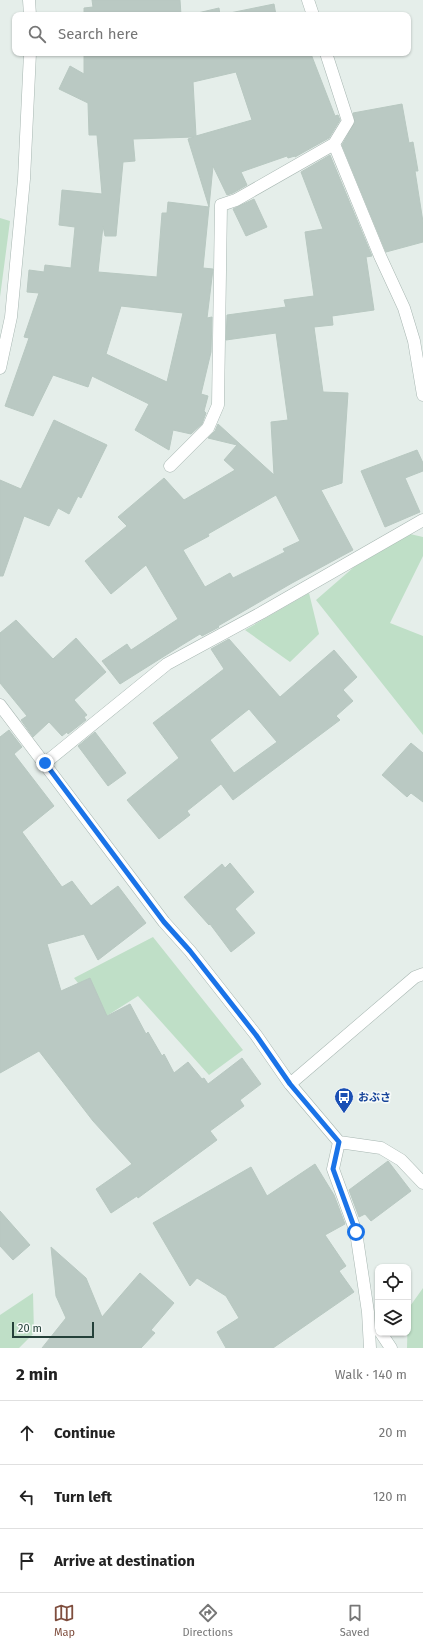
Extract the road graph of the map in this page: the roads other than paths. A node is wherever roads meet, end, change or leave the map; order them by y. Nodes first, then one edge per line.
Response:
1 (29, 0) edge
2 (308, 0) edge
3 (30, 12) edge
4 (312, 12) edge
5 (30, 56) edge
6 (327, 56) edge
7 (334, 144) junction
8 (0, 368) edge
9 (423, 395) edge
10 (170, 466) dead end
11 (423, 520) edge
12 (0, 705) edge
13 (45, 763) junction
14 (420, 973) edge
15 (290, 1084) junction
16 (339, 1142) junction
17 (423, 1183) edge
18 (368, 1312) junction
19 (375, 1323) edge
20 (383, 1336) edge
21 (370, 1348) edge
22 (391, 1348) edge

1 - 3 street
2 - 4 street
5 - 8 street
6 - 7 street
7 - 9 street
7 - 10 street
11 - 13 street
12 - 13 street
13 - 15 street
14 - 15 street
15 - 16 street
16 - 17 street
16 - 18 street
18 - 19 street
18 - 21 street
20 - 22 street

